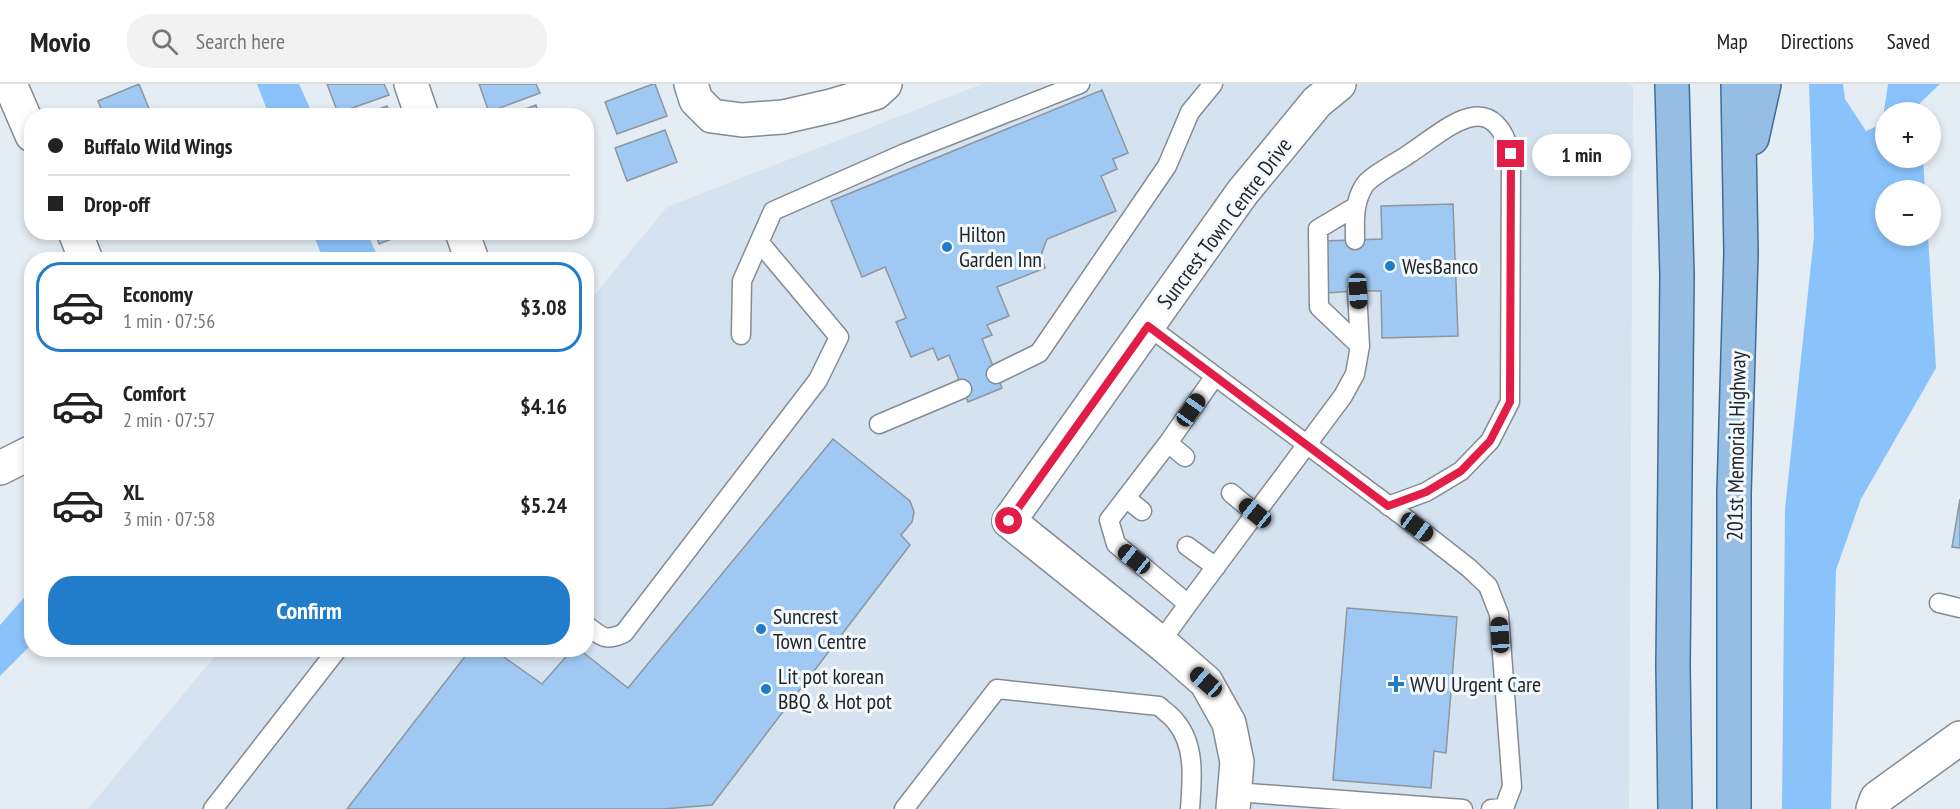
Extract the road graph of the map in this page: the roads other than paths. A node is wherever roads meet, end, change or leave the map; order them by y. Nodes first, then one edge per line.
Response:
1 (10, 84) edge
2 (411, 84) edge
3 (691, 84) edge
4 (885, 84) edge
5 (1080, 84) edge
6 (1213, 84) edge
7 (1339, 84) edge
8 (1738, 84) edge
9 (1764, 84) edge
10 (1670, 89) edge
11 (419, 108) edge
12 (24, 116) edge
13 (1355, 207) junction
14 (1356, 240) dead end
15 (760, 243) junction
16 (1741, 253) junction
17 (1358, 291) dead end
18 (1148, 326) junction
19 (741, 334) dead end
20 (1360, 346) junction
21 (996, 375) dead end
22 (1215, 376) junction
23 (962, 388) dead end
24 (879, 424) dead end
25 (1168, 443) junction
26 (1307, 445) junction
27 (24, 456) edge
28 (1185, 457) dead end
29 (0, 468) edge
30 (1231, 493) dead end
31 (1126, 498) junction
32 (1388, 506) junction
33 (1142, 511) dead end
34 (1255, 513) junction
35 (1187, 546) dead end
36 (1216, 567) junction
37 (1939, 603) dead end
38 (1188, 604) junction
39 (1960, 608) edge
40 (594, 631) edge
41 (1160, 643) junction
42 (332, 657) edge
43 (1960, 738) edge
44 (1234, 801) edge
45 (213, 809) edge
46 (904, 809) edge
47 (1190, 809) edge
48 (1463, 809) edge
49 (1491, 809) edge
50 (1675, 809) edge
51 (1734, 809) edge
52 (1873, 809) edge

1 - 12 street
2 - 11 street
3 - 4 street
5 - 15 lane
6 - 21 lane
7 - 18 street, Suncrest Town Centre Drive
8 - 16 main road, 201st Memorial Highway
9 - 16 main road
10 - 50 main road
13 - 14 lane
13 - 20 lane
13 - 32 lane
15 - 19 lane
15 - 40 lane
16 - 51 main road, 201st Memorial Highway
17 - 20 lane
18 - 22 lane
18 - 41 street, Suncrest Town Centre Drive
20 - 26 lane
22 - 25 lane
22 - 26 lane
23 - 24 lane
25 - 28 lane
25 - 31 lane
26 - 32 lane
26 - 34 lane
27 - 29 street
30 - 34 lane
31 - 33 lane
31 - 38 lane
32 - 49 lane
34 - 36 lane
35 - 36 lane
36 - 38 lane
37 - 39 lane
38 - 41 lane
41 - 44 street, Suncrest Town Centre Drive
42 - 45 lane
43 - 52 street
44 - 48 lane
46 - 47 lane

